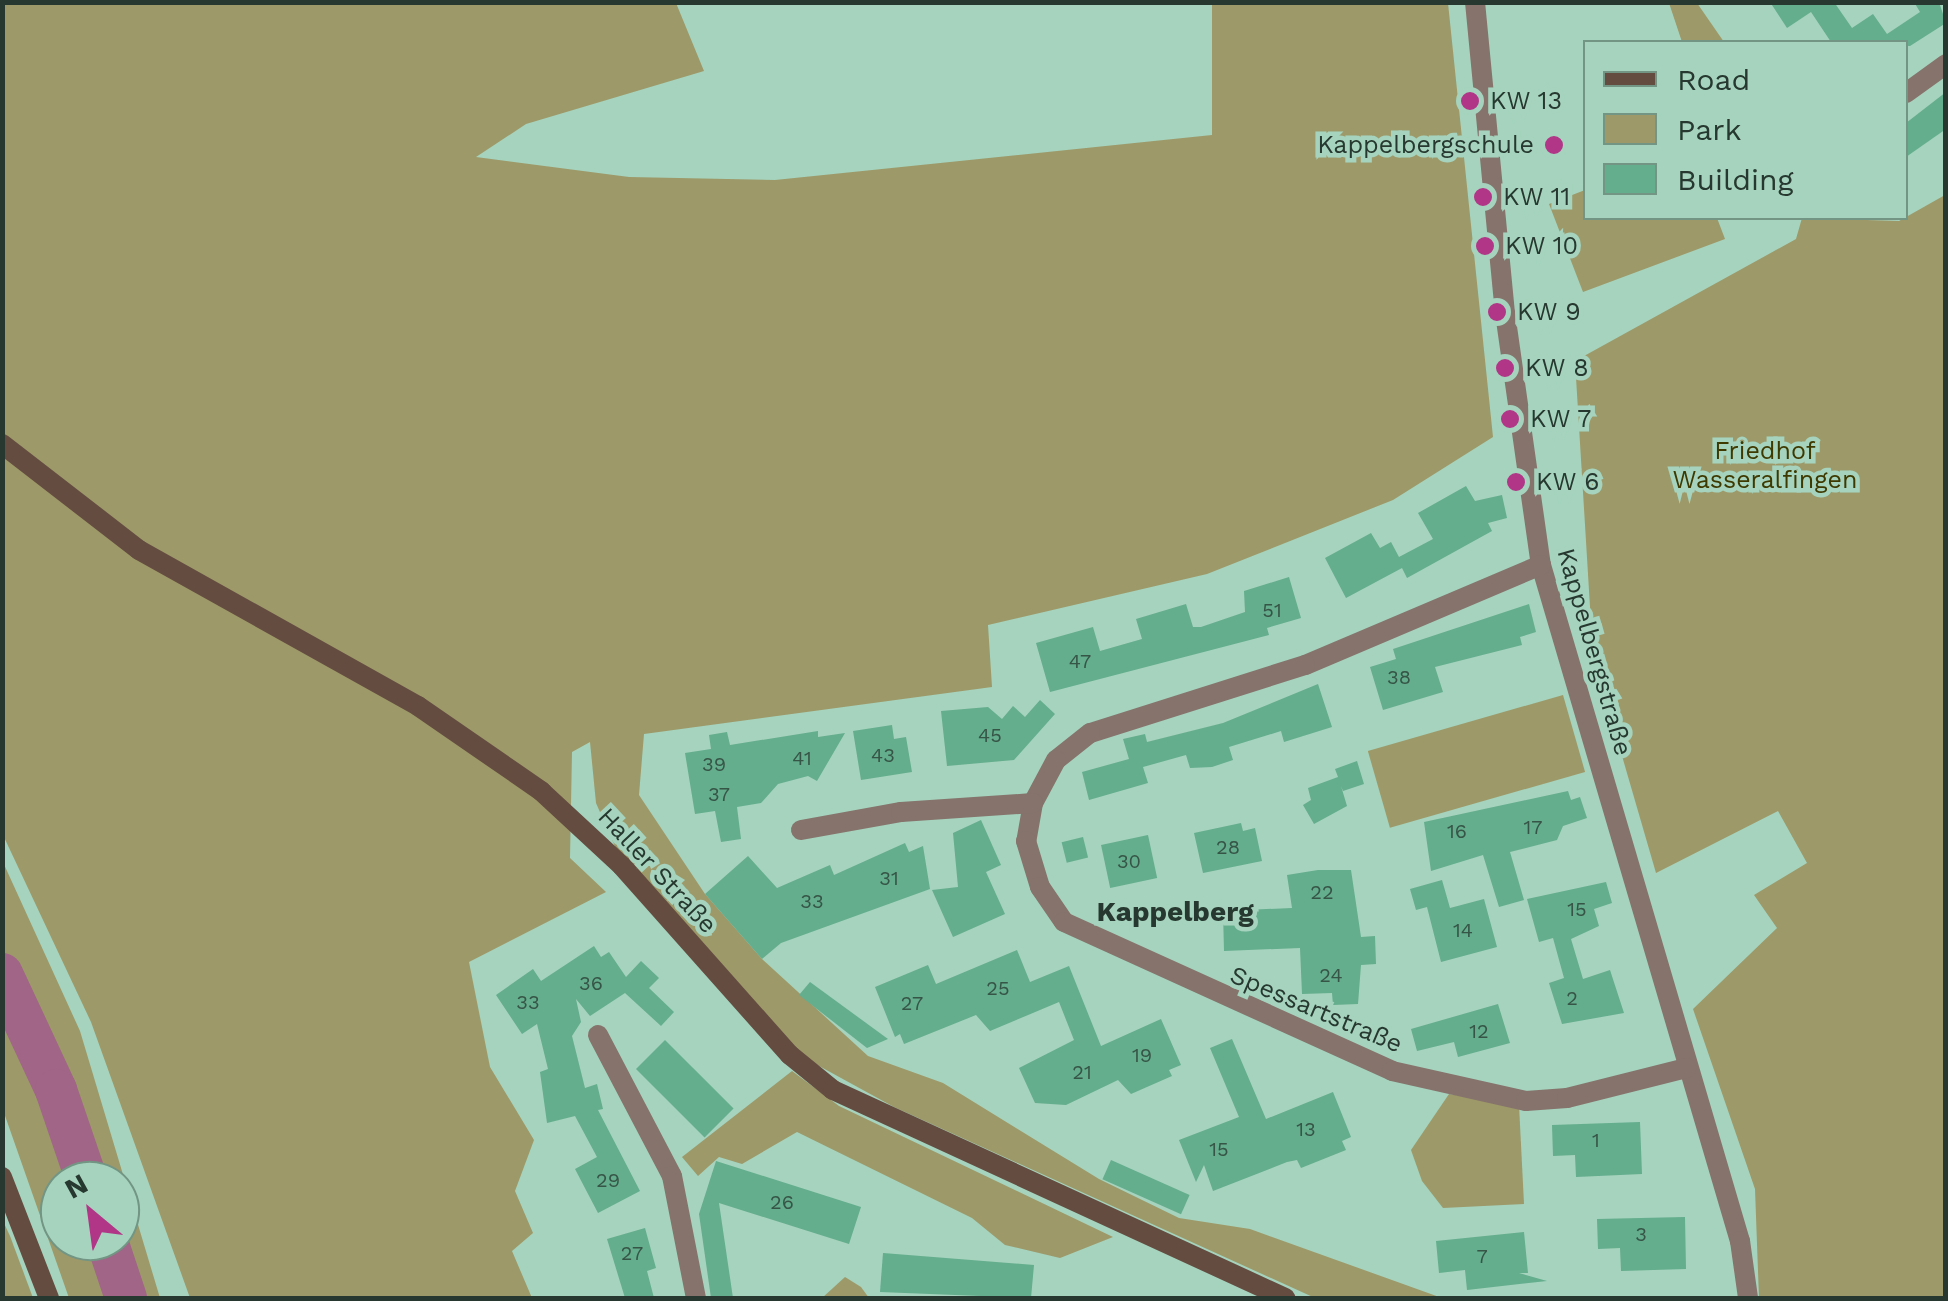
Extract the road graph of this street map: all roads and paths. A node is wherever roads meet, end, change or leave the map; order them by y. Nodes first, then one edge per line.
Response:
1 (1476, 2) edge
2 (1946, 64) edge
3 (1908, 92) edge
4 (2, 444) edge
5 (1541, 565) junction
6 (1033, 803) junction
7 (801, 830) dead end
8 (598, 1034) dead end
9 (1686, 1068) junction
10 (2, 1178) edge
11 (50, 1298) edge
12 (696, 1298) edge
13 (1286, 1298) edge
14 (1748, 1298) edge

1 - 5 street, Kappelbergstraße
2 - 3 street
4 - 13 main road, Haller Straße
5 - 6 street, Spessartstraße
5 - 9 street, Kappelbergstraße
6 - 7 street
6 - 9 street, Spessartstraße
8 - 12 street
9 - 14 street, Kappelbergstraße
10 - 11 main road

